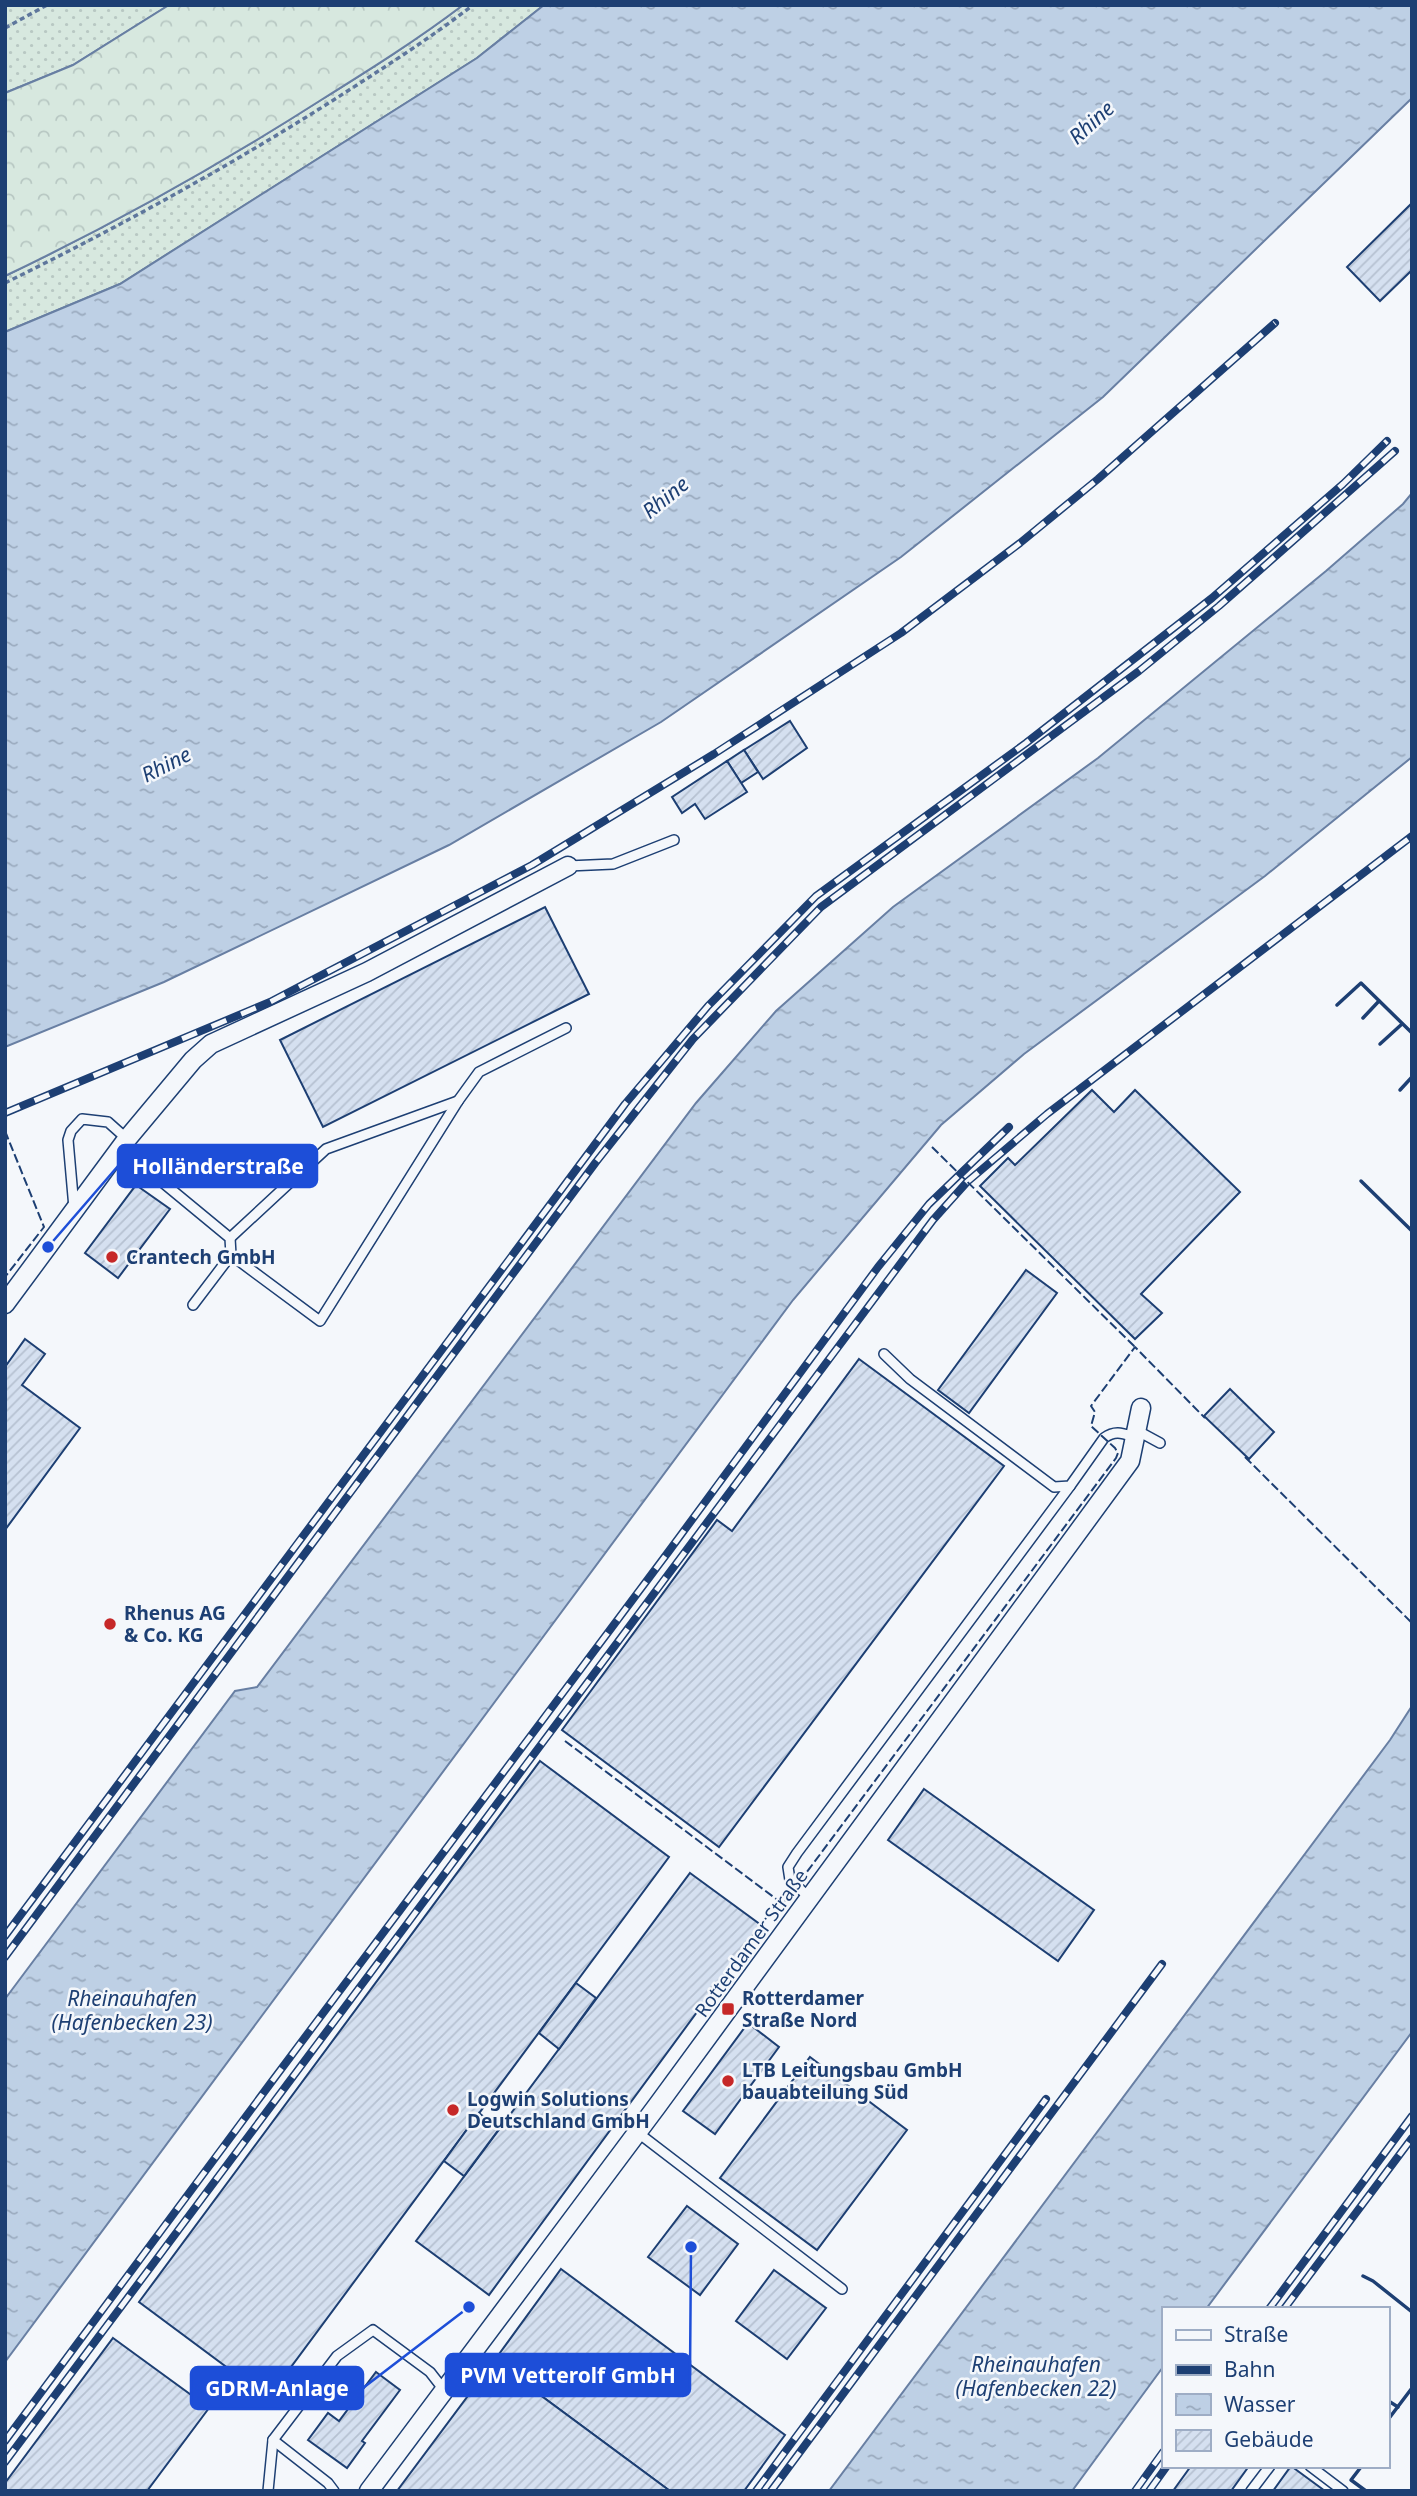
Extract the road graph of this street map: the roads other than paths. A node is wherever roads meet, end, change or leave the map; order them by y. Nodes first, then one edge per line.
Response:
1 (674, 840) dead end
2 (568, 866) joint
3 (566, 1028) dead end
4 (457, 1101) junction
5 (124, 1143) junction
6 (75, 1210) junction
7 (230, 1238) junction
8 (231, 1255) junction
9 (5, 1304) edge
10 (193, 1305) dead end
11 (884, 1354) dead end
12 (1141, 1408) dead end
13 (1135, 1433) junction
14 (1160, 1443) dead end
15 (1070, 1486) junction
16 (810, 1898) junction
17 (637, 2132) junction
18 (842, 2289) dead end
19 (444, 2390) junction
20 (273, 2440) junction
21 (1268, 2468) edge
22 (1313, 2468) edge
23 (268, 2491) edge
24 (334, 2491) edge
25 (369, 2491) edge
26 (1251, 2491) edge
27 (1343, 2491) edge

1 - 2 lane
2 - 5 street
3 - 4 lane
4 - 7 lane
4 - 8 lane
5 - 6 street
5 - 6 lane
5 - 7 lane
6 - 9 street
7 - 8 lane
8 - 10 lane
11 - 15 lane
12 - 13 street, Rotterdamer Straße
13 - 14 lane
13 - 15 lane
13 - 16 street, Rotterdamer Straße
15 - 16 lane
16 - 17 street, Rotterdamer Straße
17 - 18 lane
17 - 19 street, Rotterdamer Straße
19 - 20 lane
19 - 25 street, Rotterdamer Straße
20 - 23 lane
20 - 24 lane
21 - 26 lane
22 - 27 lane

